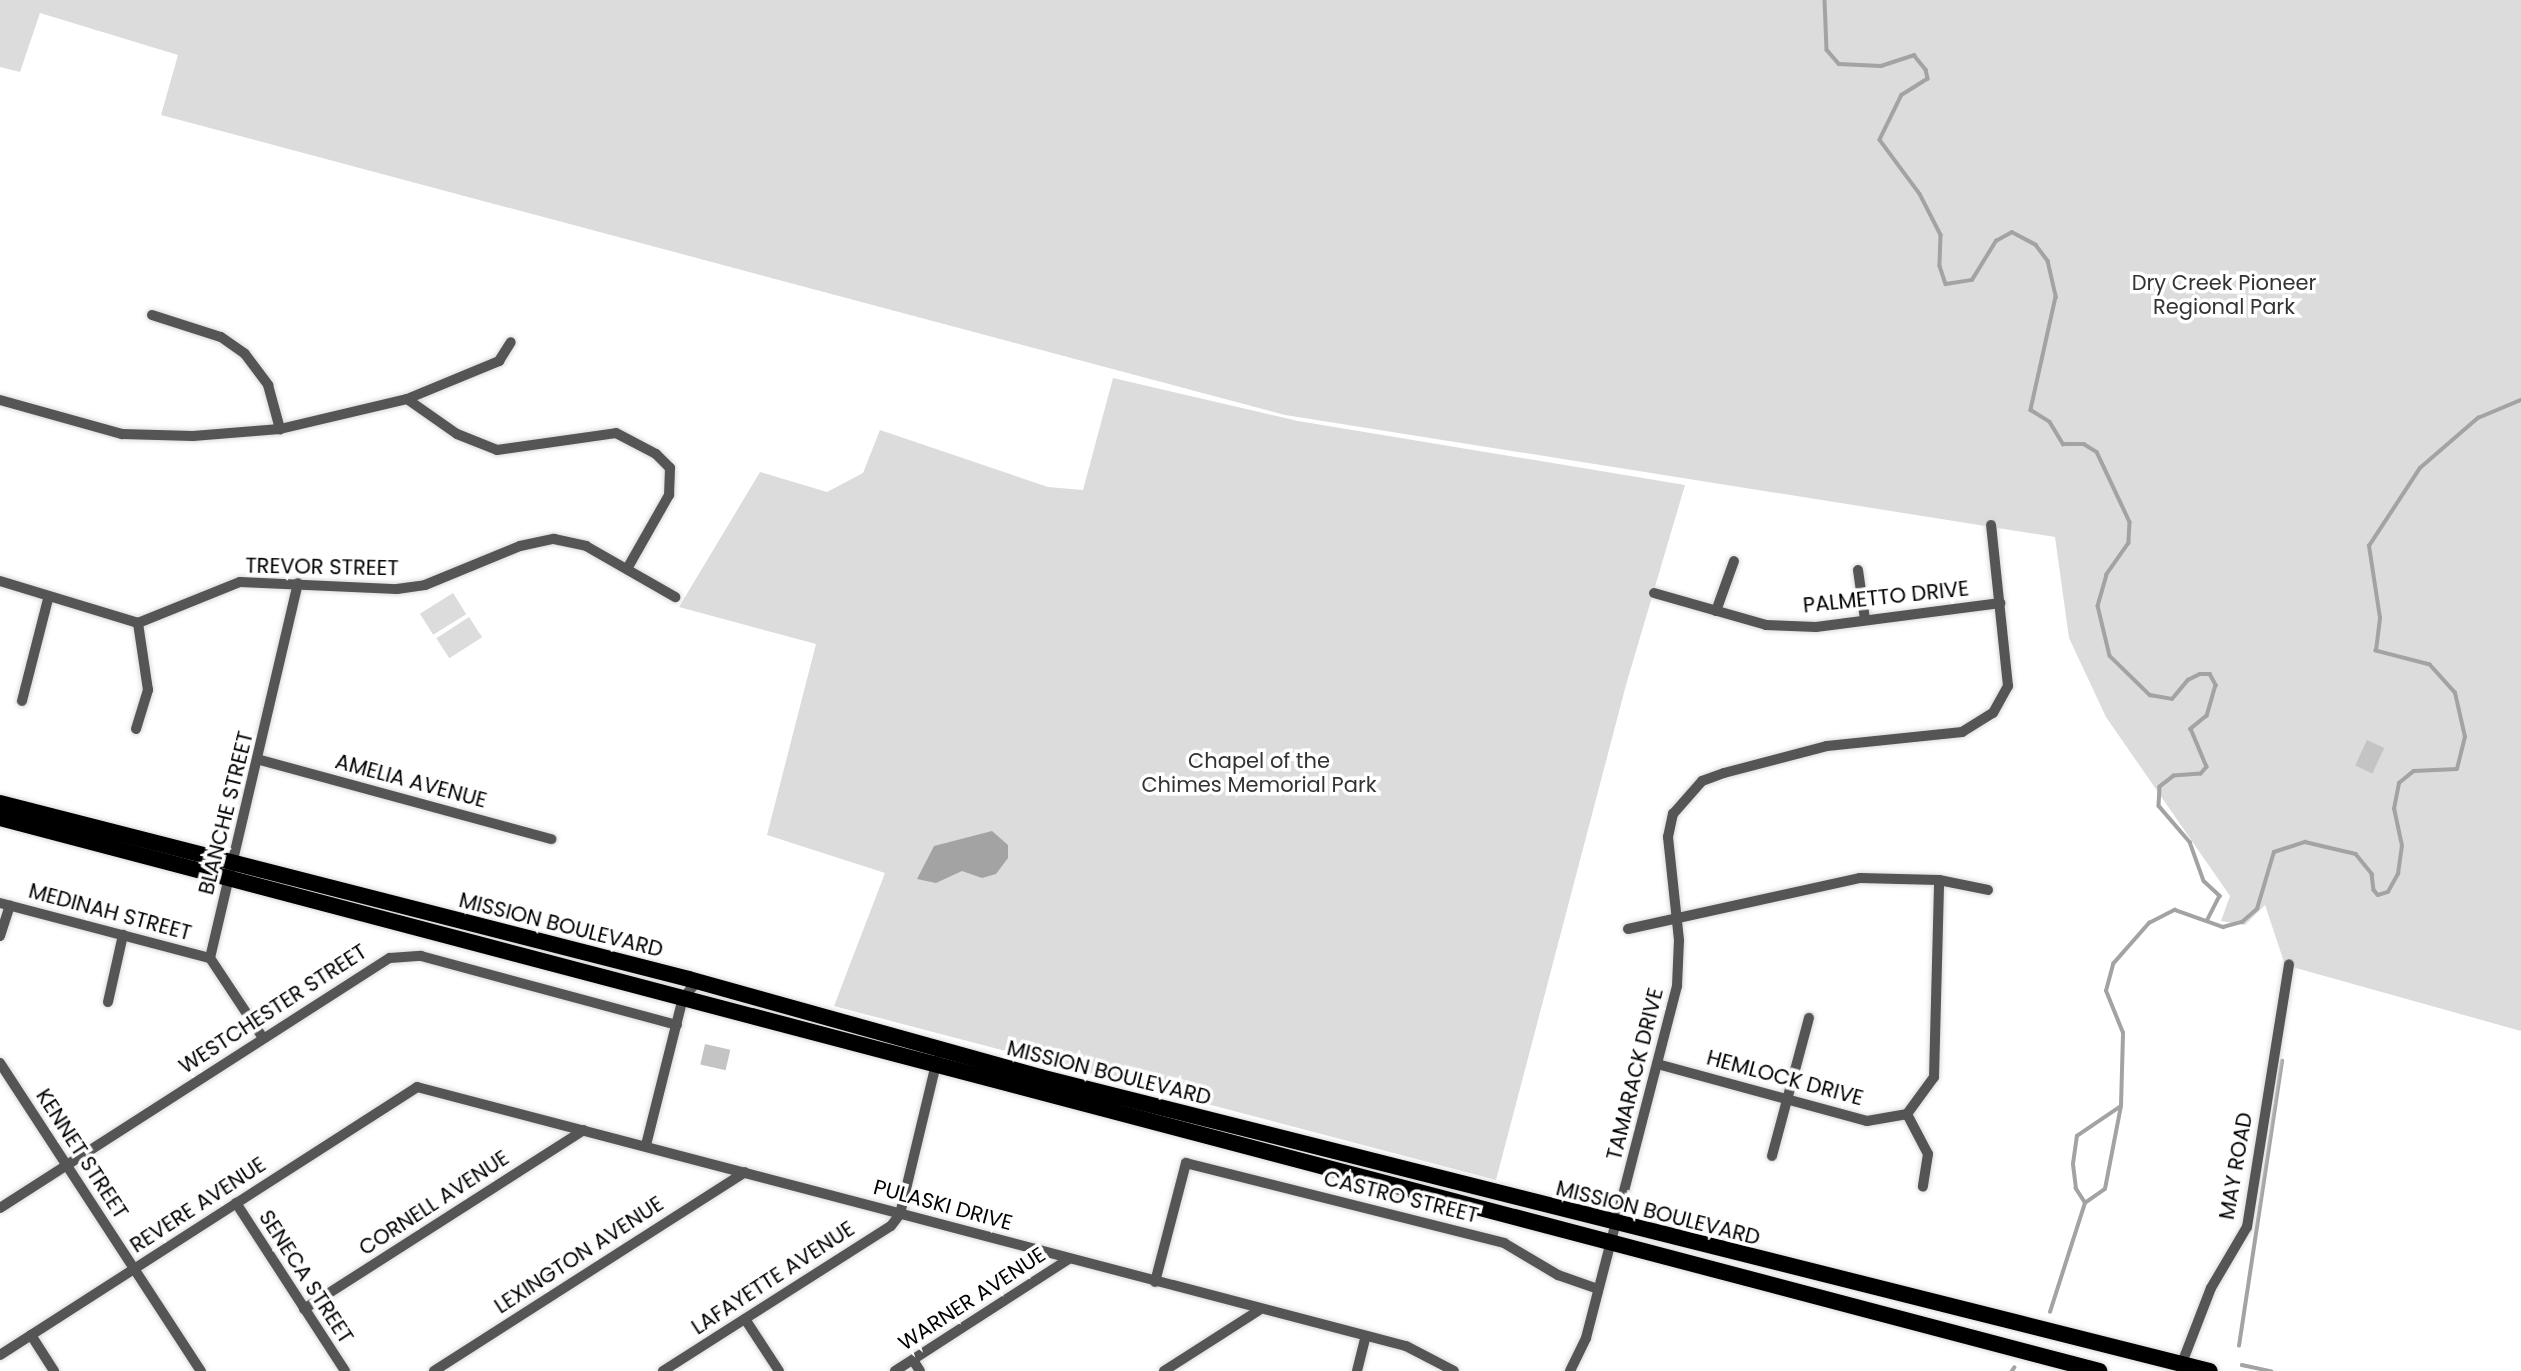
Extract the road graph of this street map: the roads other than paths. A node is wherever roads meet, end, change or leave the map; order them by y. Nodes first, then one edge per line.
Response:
1 (152, 315) dead end
2 (511, 342) dead end
3 (407, 399) junction
4 (0, 400) edge
5 (280, 429) junction
6 (1991, 525) dead end
7 (1734, 561) dead end
8 (627, 569) junction
9 (1858, 570) dead end
10 (0, 582) edge
11 (298, 583) junction
12 (1654, 593) dead end
13 (675, 597) dead end
14 (48, 599) junction
15 (2000, 603) junction
16 (1716, 611) junction
17 (1865, 619) junction
18 (138, 623) junction
19 (22, 701) dead end
20 (136, 729) dead end
21 (261, 760) junction
22 (0, 803) edge
23 (0, 818) edge
24 (551, 839) dead end
25 (233, 871) junction
26 (1939, 880) junction
27 (1988, 890) dead end
28 (5, 904) edge
29 (1677, 921) junction
30 (1628, 929) dead end
31 (122, 935) junction
32 (0, 936) edge
33 (210, 958) junction
34 (2289, 964) dead end
35 (697, 982) junction
36 (683, 998) junction
37 (108, 1002) dead end
38 (1809, 1018) dead end
39 (677, 1025) junction
40 (263, 1038) junction
41 (937, 1050) junction
42 (0, 1063) edge
43 (1661, 1065) junction
44 (938, 1069) junction
45 (417, 1087) joint
46 (1786, 1099) junction
47 (1907, 1114) junction
48 (584, 1130) junction
49 (646, 1145) junction
50 (1772, 1156) dead end
51 (66, 1165) junction
52 (745, 1172) junction
53 (1923, 1187) dead end
54 (236, 1203) junction
55 (0, 1208) edge
56 (900, 1214) junction
57 (1616, 1225) junction
58 (1611, 1242) junction
59 (1069, 1259) junction
60 (134, 1269) junction
61 (1154, 1282) junction
62 (1598, 1290) junction
63 (304, 1309) junction
64 (1258, 1311) junction
65 (745, 1319) junction
66 (31, 1335) junction
67 (1365, 1338) junction
68 (0, 1355) edge
69 (913, 1360) junction
70 (2182, 1363) junction
71 (54, 1371) edge
72 (201, 1371) edge
73 (345, 1371) edge
74 (434, 1371) edge
75 (663, 1371) edge
76 (779, 1371) edge
77 (895, 1371) edge
78 (920, 1371) edge
79 (1164, 1371) edge
80 (1357, 1371) edge
81 (1454, 1371) edge
82 (1570, 1371) edge
83 (2099, 1371) edge
84 (2210, 1371) edge

1 - 5 street
2 - 3 street
3 - 5 street
3 - 8 street
4 - 5 street
6 - 15 street, TAMARACK DRIVE
7 - 16 street
8 - 11 street, TREVOR STREET
8 - 13 street, TREVOR STREET
9 - 17 street
10 - 14 street
11 - 18 street, TREVOR STREET
11 - 21 street, BLANCHE STREET
12 - 16 street, PALMETTO DRIVE
14 - 18 street
14 - 19 street
15 - 17 street, PALMETTO DRIVE
15 - 29 street, TAMARACK DRIVE
16 - 17 street, PALMETTO DRIVE
18 - 20 street
21 - 24 street, AMELIA AVENUE
21 - 25 street, BLANCHE STREET
22 - 25 main road, MISSION BOULEVARD
23 - 25 main road, MISSION BOULEVARD
25 - 33 street, BLANCHE STREET
25 - 35 main road, MISSION BOULEVARD
25 - 36 main road, MISSION BOULEVARD
26 - 27 street
26 - 29 street
26 - 47 street
28 - 31 street, MEDINAH STREET
28 - 32 street
29 - 30 street
29 - 43 street, TAMARACK DRIVE
31 - 33 street, MEDINAH STREET
31 - 37 street
33 - 40 street
34 - 70 street, MAY ROAD
35 - 36 street
35 - 41 main road, MISSION BOULEVARD
36 - 39 street
36 - 44 main road, MISSION BOULEVARD
38 - 46 street
39 - 40 street, WESTCHESTER STREET
39 - 49 street
40 - 51 street, WESTCHESTER STREET
41 - 44 street
41 - 57 main road, MISSION BOULEVARD
42 - 51 street, KENNET STREET
43 - 46 street, HEMLOCK DRIVE
43 - 57 street, TAMARACK DRIVE
44 - 56 street
44 - 58 main road, MISSION BOULEVARD
45 - 48 street, PULASKI DRIVE
45 - 54 street, REVERE AVENUE
46 - 47 street, HEMLOCK DRIVE
46 - 50 street
47 - 53 street
48 - 49 street, PULASKI DRIVE
48 - 63 street, CORNELL AVENUE
49 - 52 street, PULASKI DRIVE
51 - 55 street, WESTCHESTER STREET
51 - 60 street, KENNET STREET
52 - 56 street, PULASKI DRIVE
52 - 74 street, LEXINGTON AVENUE
54 - 60 street, REVERE AVENUE
54 - 63 street, SENECA STREET
56 - 59 street, PULASKI DRIVE
56 - 65 street, LAFAYETTE AVENUE
57 - 58 street, TAMARACK DRIVE
57 - 70 main road, MISSION BOULEVARD
58 - 62 street, TAMARACK DRIVE
58 - 83 main road, MISSION BOULEVARD
59 - 61 street, PULASKI DRIVE
59 - 69 street, WARNER AVENUE
60 - 66 street, REVERE AVENUE
60 - 72 street, KENNET STREET
61 - 62 street, CASTRO STREET
61 - 64 street, PULASKI DRIVE
62 - 82 street, TAMARACK DRIVE
63 - 73 street, SENECA STREET
64 - 67 street, PULASKI DRIVE
64 - 79 street
65 - 75 street, LAFAYETTE AVENUE
65 - 76 street
66 - 68 street, REVERE AVENUE
66 - 71 street
67 - 80 street
67 - 81 street, PULASKI DRIVE
69 - 77 street, WARNER AVENUE
69 - 78 street
70 - 84 main road, MISSION BOULEVARD

